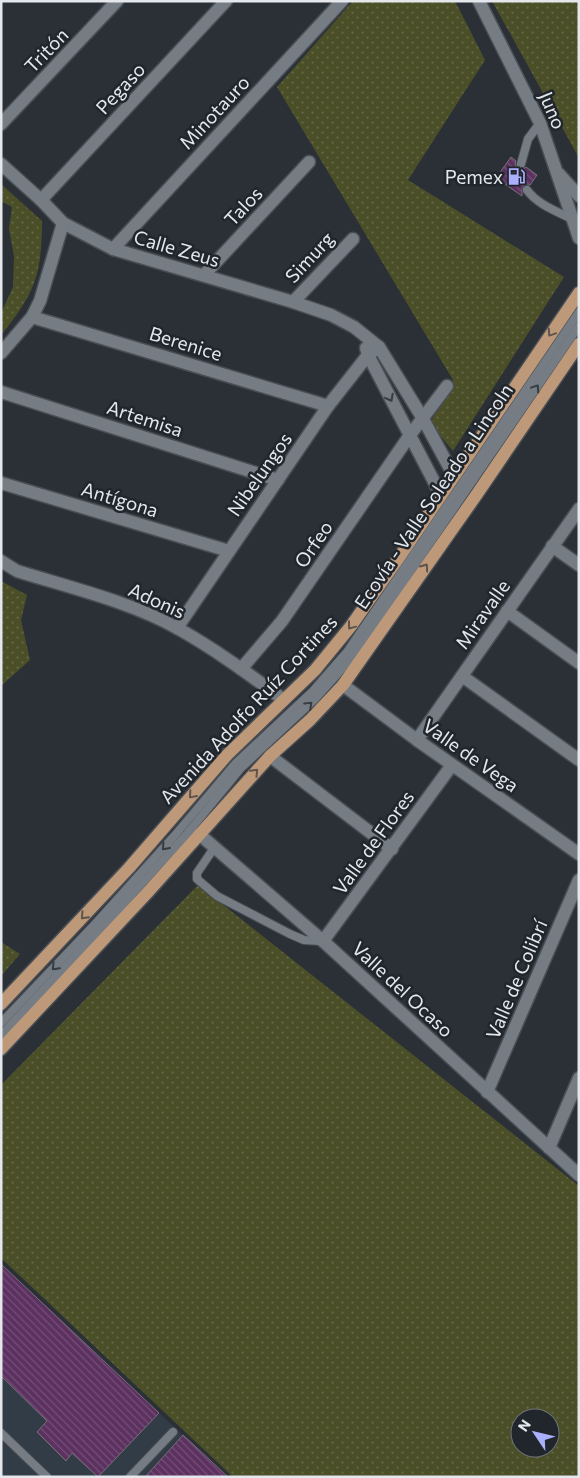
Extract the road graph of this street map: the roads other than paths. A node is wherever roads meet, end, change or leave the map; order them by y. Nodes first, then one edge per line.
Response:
1 (117, 1) edge
2 (226, 1) edge
3 (342, 1) edge
4 (479, 1) edge
5 (540, 123) junction
6 (1, 124) edge
7 (309, 162) dead end
8 (1, 164) edge
9 (520, 164) dead end
10 (556, 170) junction
11 (527, 190) dead end
12 (579, 196) edge
13 (42, 200) junction
14 (572, 219) junction
15 (63, 223) junction
16 (579, 238) edge
17 (353, 239) dead end
18 (113, 249) junction
19 (204, 275) junction
20 (579, 293) edge
21 (293, 302) junction
22 (579, 312) edge
23 (32, 316) junction
24 (579, 326) edge
25 (362, 333) junction
26 (579, 344) edge
27 (380, 347) junction
28 (1, 353) edge
29 (368, 355) junction
30 (447, 386) dead end
31 (1, 392) edge
32 (328, 406) junction
33 (422, 417) junction
34 (410, 435) junction
35 (454, 476) junction
36 (278, 480) junction
37 (1, 483) edge
38 (441, 495) junction
39 (579, 508) edge
40 (552, 546) junction
41 (229, 550) junction
42 (1, 560) edge
43 (579, 565) edge
44 (507, 611) junction
45 (176, 628) junction
46 (579, 663) edge
47 (241, 669) junction
48 (462, 676) junction
49 (343, 685) junction
50 (284, 700) junction
51 (417, 740) junction
52 (270, 756) junction
53 (579, 760) edge
54 (452, 765) junction
55 (199, 834) junction
56 (214, 848) junction
57 (392, 849) junction
58 (579, 854) edge
59 (579, 880) edge
60 (323, 941) junction
61 (1, 1004) edge
62 (1, 1023) edge
63 (1, 1034) edge
64 (1, 1049) edge
65 (579, 1078) edge
66 (487, 1092) junction
67 (549, 1148) junction
68 (579, 1175) edge
69 (1, 1432) edge
70 (173, 1432) dead end
71 (47, 1477) edge
72 (130, 1477) edge

1 - 6 street, Tritón
2 - 13 street, Pegaso
3 - 18 street, Minotauro
4 - 5 street, Juno
5 - 9 lane
5 - 10 street, Juno
7 - 19 street, Talos
8 - 13 street, Calle Zeus
10 - 12 street
10 - 14 street, Juno
11 - 14 lane
13 - 15 street, Calle Zeus
14 - 16 street, Juno
15 - 18 street, Calle Zeus
15 - 23 street
17 - 21 street, Simurg
18 - 19 street, Calle Zeus
19 - 21 street, Calle Zeus
20 -> 35 main road, Avenida Adolfo Ruíz Cortines
21 - 25 street, Calle Zeus
22 -> 62 lane, Ecovía - Valle Soleado a Lincoln
23 - 28 street
23 - 32 street, Berenice
63 -> 24 lane
25 - 27 street, Calle Zeus
25 - 29 street
49 -> 26 main road
27 - 29 street, Nibelungos
27 - 33 street, Calle Zeus
29 - 32 street, Nibelungos
29 -> 34 street
30 - 33 street, Orfeo
31 - 36 street, Artemisa
32 - 36 street, Nibelungos
33 - 34 street, Orfeo
33 - 35 street, Calle Zeus
34 - 38 street
34 - 47 street, Orfeo
35 - 38 main road, Avenida Adolfo Ruíz Cortines
36 - 41 street, Nibelungos
37 - 41 street, Antígona
38 -> 50 main road, Avenida Adolfo Ruíz Cortines
39 - 40 street, Miravalle
40 - 43 street
40 - 44 street, Miravalle
41 - 45 street, Nibelungos
42 - 45 street, Adonis
44 - 46 street
44 - 48 street, Miravalle
45 - 47 street, Adonis
47 - 50 street, Adonis
48 - 51 street, Miravalle
48 - 53 street
49 - 51 street, Valle de Vega
49 - 52 main road
50 -> 61 main road, Avenida Adolfo Ruíz Cortines
51 - 54 street, Valle de Vega
55 -> 52 main road
52 - 57 street
54 - 57 street, Valle de Flores
54 - 58 street, Valle de Vega
55 - 56 street, Valle del Ocaso
55 - 64 main road
56 - 60 street, Valle del Ocaso
56 - 60 lane
57 - 60 street, Valle de Flores
59 - 66 street, Valle de Colibrí
60 - 66 street, Valle del Ocaso
65 - 67 street
66 - 67 street, Valle del Ocaso
67 - 68 street, Valle del Ocaso
69 - 71 lane
70 - 72 lane

